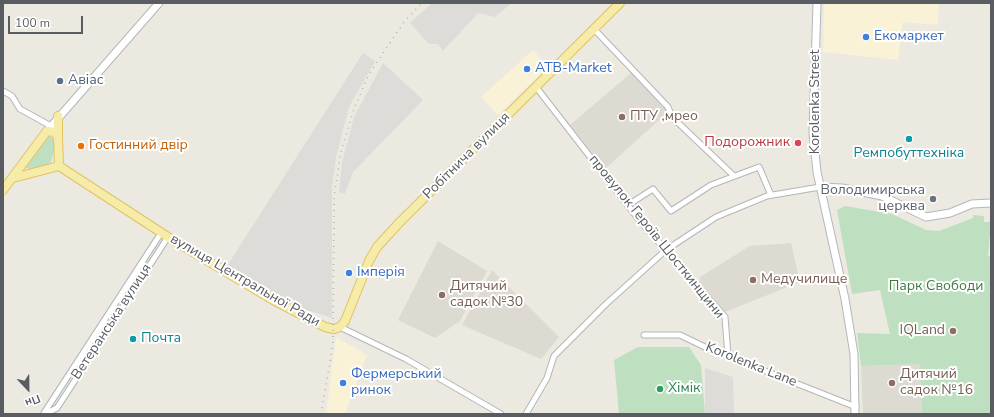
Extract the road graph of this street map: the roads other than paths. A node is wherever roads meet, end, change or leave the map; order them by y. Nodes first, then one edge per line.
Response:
1 (159, 3) edge
2 (620, 3) edge
3 (817, 3) edge
4 (594, 29) junction
5 (536, 87) junction
6 (3, 91) edge
7 (58, 116) junction
8 (49, 129) junction
9 (58, 138) junction
10 (20, 165) junction
11 (59, 166) junction
12 (31, 174) junction
13 (732, 175) junction
14 (13, 178) junction
15 (820, 186) junction
16 (3, 190) edge
17 (771, 195) junction
18 (991, 202) edge
19 (628, 205) junction
20 (164, 235) junction
21 (666, 250) junction
22 (340, 327) junction
23 (644, 335) dead end
24 (728, 356) junction
25 (856, 411) edge
26 (44, 414) edge
27 (501, 414) edge
28 (526, 414) edge

1 - 7 main road
2 - 4 main road, Робітнича вулиця
3 - 15 main road, Korolenka Street
4 - 5 main road, Робітнича вулиця
4 - 13 street
5 - 19 street, провулок Героїв Шосткинщини
5 - 22 main road, Робітнича вулиця
6 - 8 street
7 - 8 main road
7 - 9 main road
8 - 9 main road
8 - 10 main road
9 - 11 main road
10 - 12 main road
10 - 14 main road
11 - 12 main road
11 - 20 main road, вулиця Центральної Ради
12 - 14 main road
13 - 17 street
13 - 19 street
14 - 16 main road
15 - 17 street
15 - 18 main road
15 - 25 main road, Korolenka Street
17 - 21 street
19 - 21 street, провулок Героїв Шосткинщини
20 - 22 main road, вулиця Центральної Ради
20 - 26 street, Ветеранська вулиця
20 - 26 street, Ветеранська вулиця
21 - 24 street, провулок Героїв Шосткинщини
21 - 28 street
22 - 27 street, вулиця Центральної Ради
23 - 24 street, Korolenka Lane
24 - 25 street, Korolenka Lane

